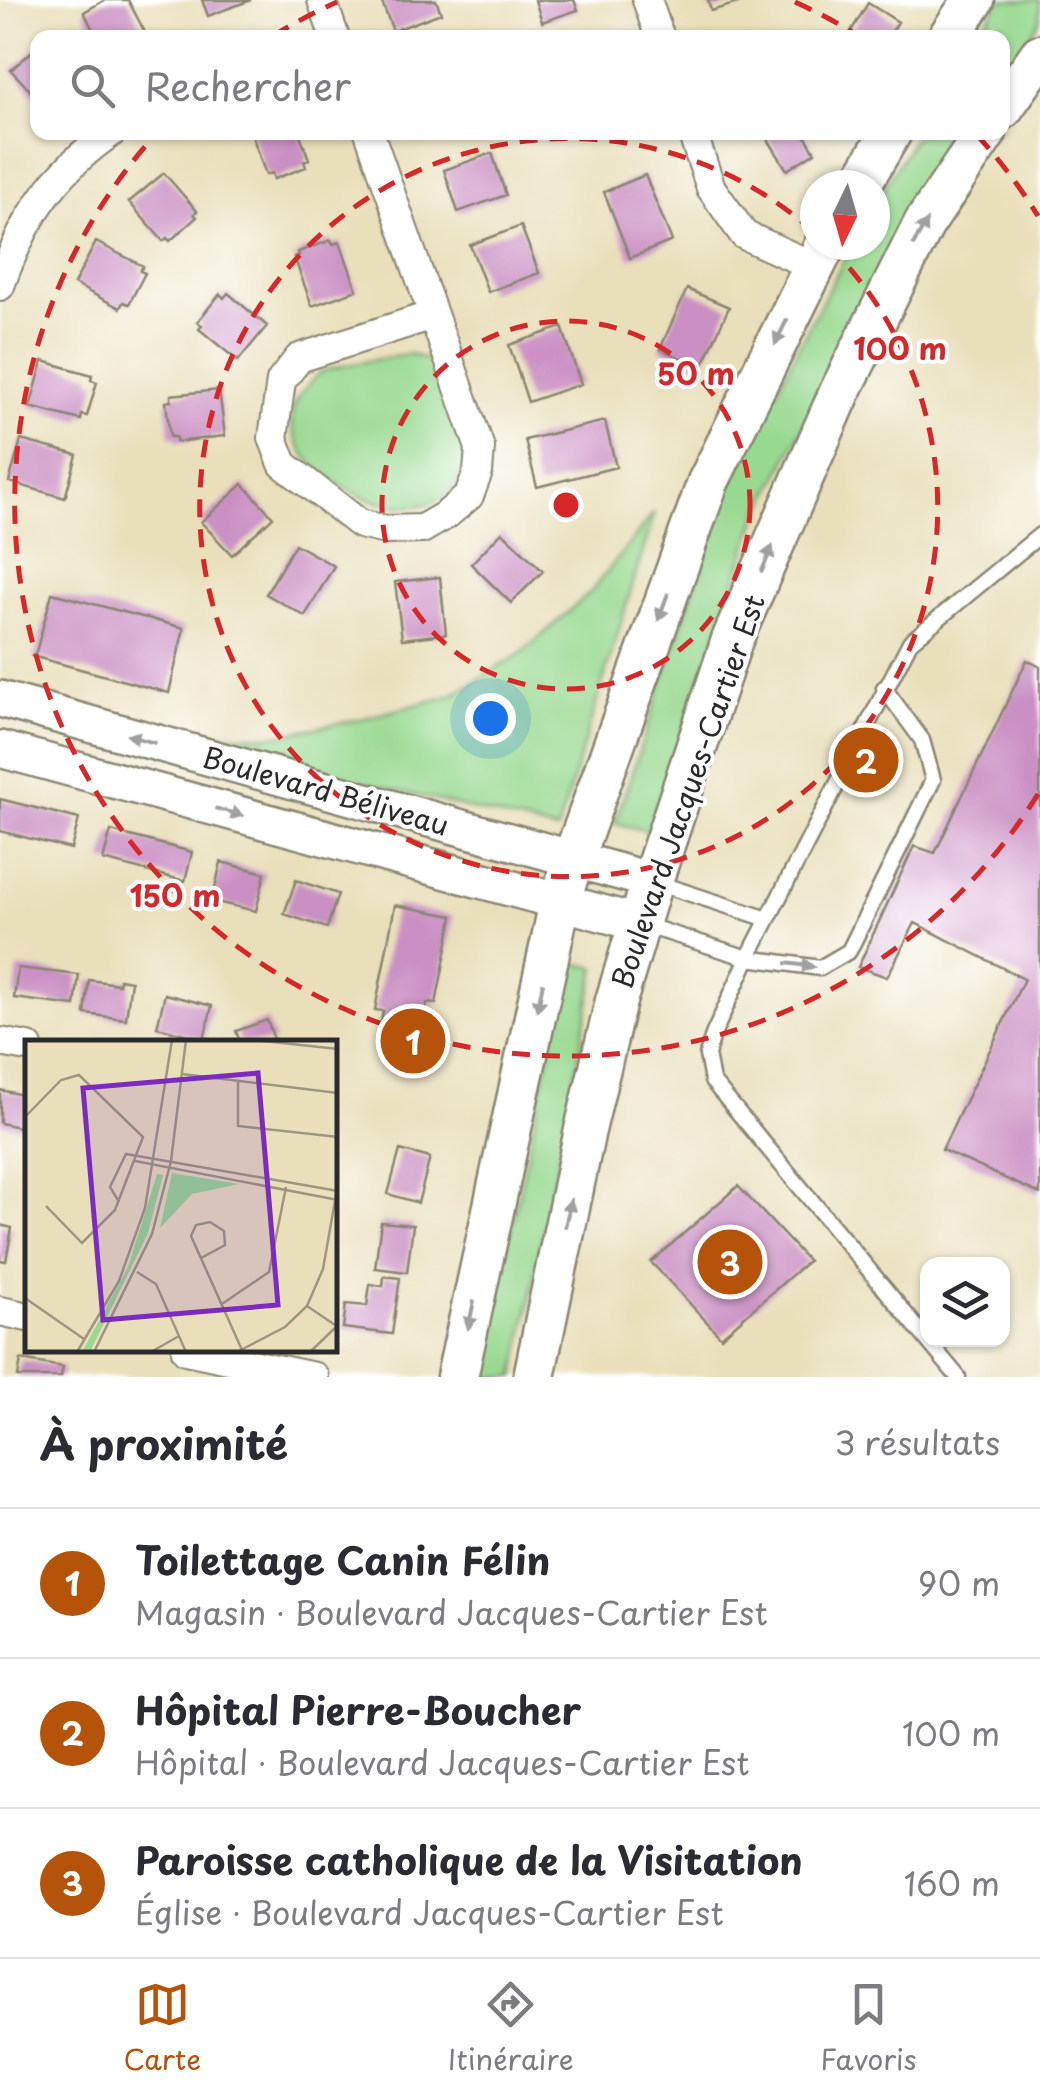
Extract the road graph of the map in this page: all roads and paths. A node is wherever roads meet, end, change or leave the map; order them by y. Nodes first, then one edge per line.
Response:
1 (322, 0) edge
2 (647, 0) edge
3 (974, 0) edge
4 (328, 30) edge
5 (657, 30) edge
6 (953, 30) edge
7 (1040, 55) edge
8 (1010, 97) edge
9 (101, 140) edge
10 (371, 140) edge
11 (695, 140) edge
12 (885, 140) edge
13 (981, 140) edge
14 (868, 170) edge
15 (800, 250) edge
16 (817, 260) edge
17 (0, 286) edge
18 (433, 315) junction
19 (1040, 535) edge
20 (884, 688) junction
21 (0, 699) edge
22 (0, 749) edge
23 (572, 859) junction
24 (652, 881) junction
25 (560, 902) junction
26 (768, 919) junction
27 (638, 923) junction
28 (748, 958) junction
29 (0, 1042) edge
30 (25, 1047) edge
31 (0, 1311) edge
32 (25, 1315) edge
33 (195, 1352) edge
34 (314, 1377) edge
35 (457, 1377) edge
36 (534, 1377) edge
37 (958, 1377) edge

1 - 4 street
2 - 5 street
3 - 6 main road
7 - 8 main road
9 - 17 street
10 - 18 street
11 - 15 street
12 - 14 main road
24 -> 13 main road, Boulevard Jacques-Cartier Est
16 -> 23 main road
18 - 18 street
19 - 20 lane
20 - 26 lane
28 -> 20 lane
23 -> 21 street, Boulevard Béliveau
22 -> 25 street, Boulevard Béliveau
23 - 24 street, Boulevard Béliveau
23 - 25 main road
24 - 26 lane
24 - 27 main road, Boulevard Jacques-Cartier Est
25 - 27 street, Boulevard Béliveau
25 -> 35 main road
26 - 28 lane
27 - 28 lane
36 -> 27 main road, Boulevard Jacques-Cartier Est
28 - 37 lane
29 - 30 street
31 - 32 street
33 - 34 street

